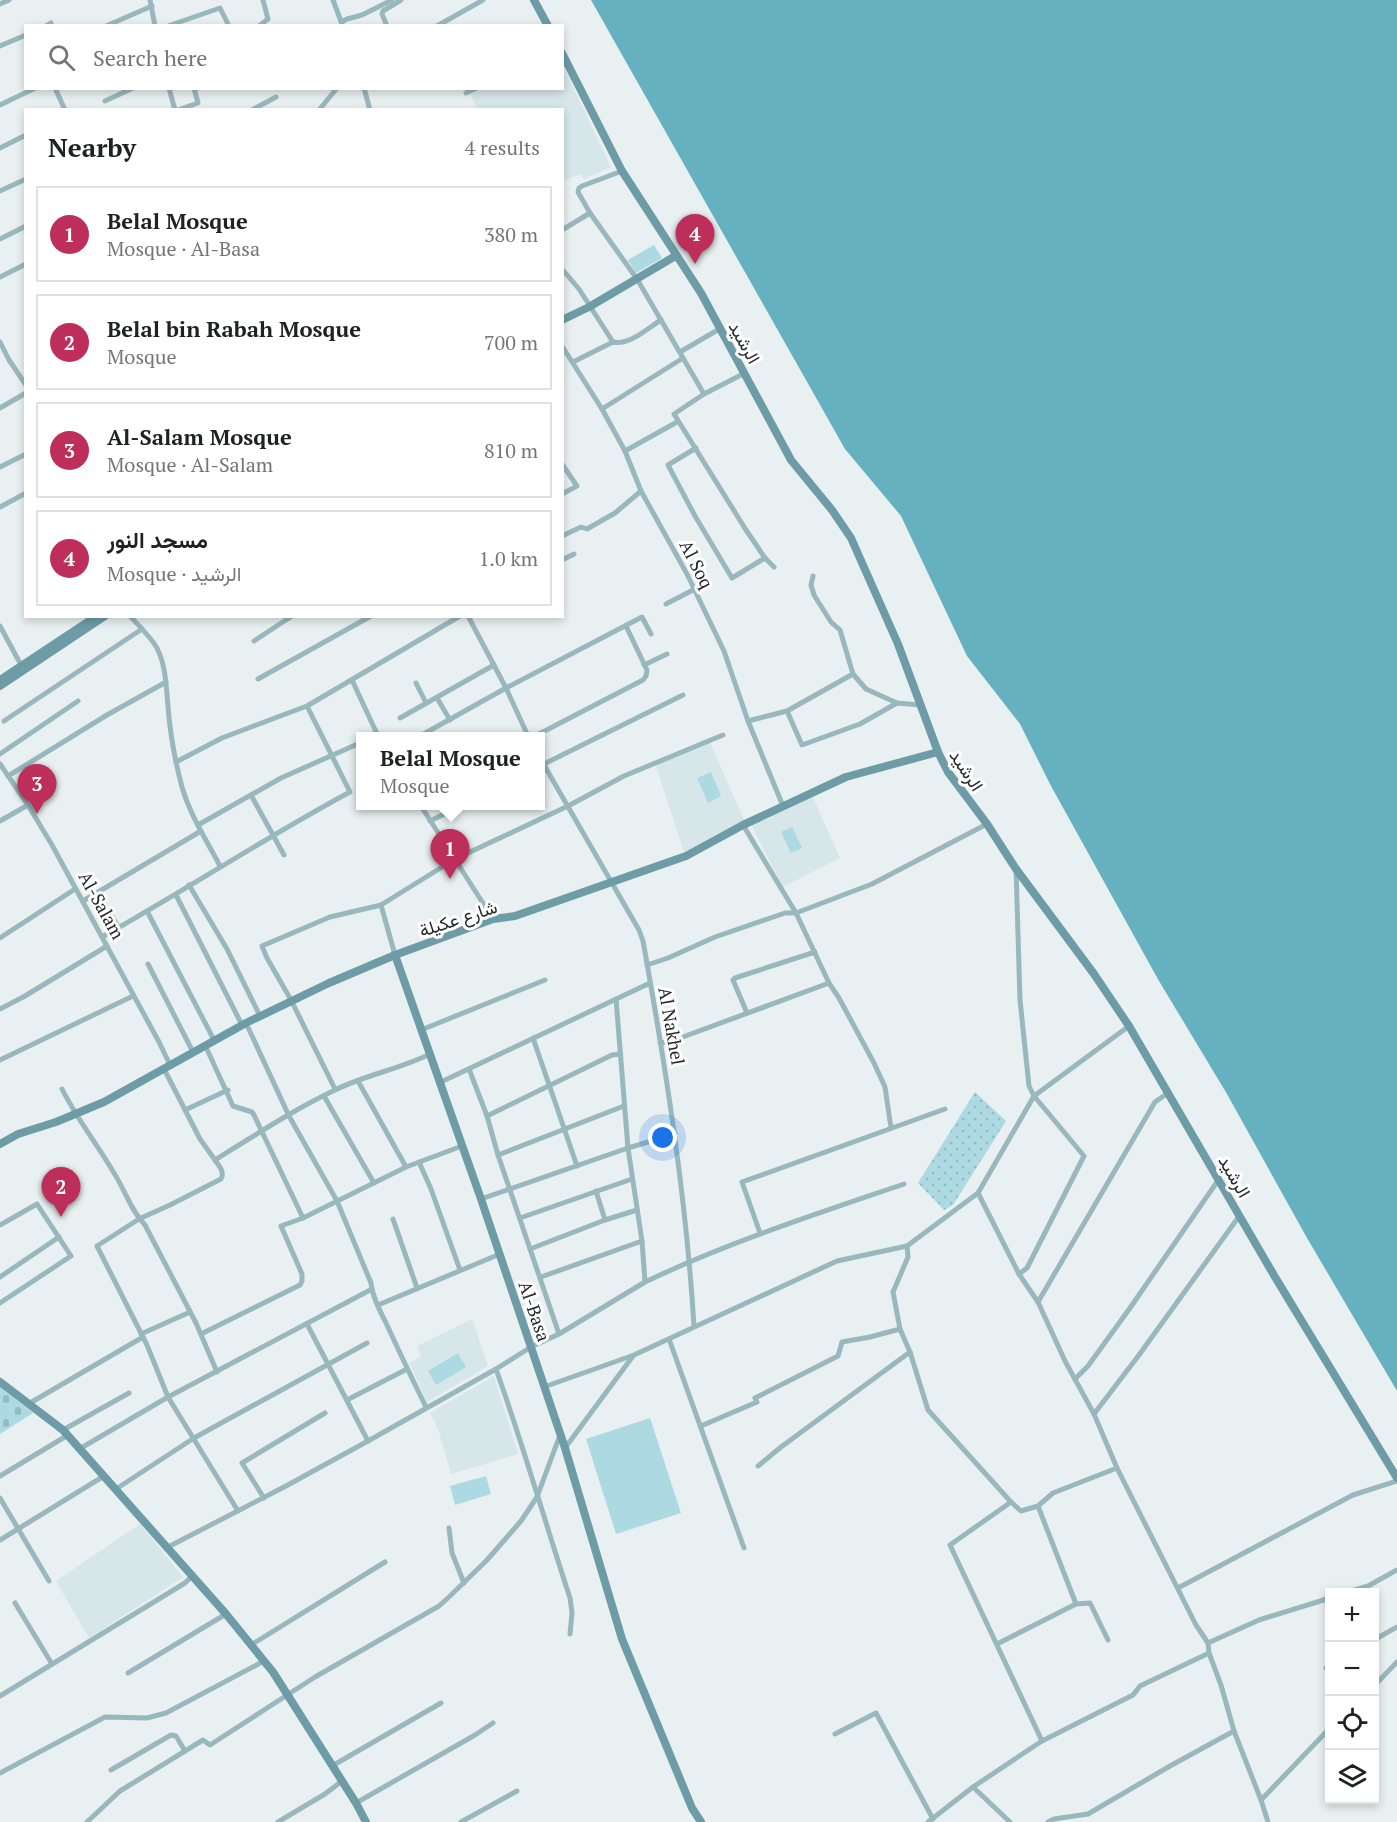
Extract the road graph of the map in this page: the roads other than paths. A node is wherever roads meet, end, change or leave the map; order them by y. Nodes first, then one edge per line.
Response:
1 (9, 0) edge
2 (216, 0) edge
3 (263, 0) edge
4 (333, 0) edge
5 (392, 0) edge
6 (401, 0) edge
7 (483, 0) edge
8 (534, 0) edge
9 (152, 2) edge
10 (0, 4) edge
11 (220, 8) junction
12 (110, 24) edge
13 (155, 24) edge
14 (174, 24) edge
15 (228, 24) edge
16 (262, 24) edge
17 (342, 24) edge
18 (386, 24) edge
19 (441, 24) edge
20 (547, 24) edge
21 (24, 35) edge
22 (0, 46) edge
23 (564, 56) edge
24 (31, 90) edge
25 (56, 90) edge
26 (129, 90) edge
27 (170, 90) edge
28 (195, 90) edge
29 (335, 90) edge
30 (365, 90) edge
31 (473, 90) edge
32 (466, 93) dead end
33 (276, 97) dead end
34 (105, 102) dead end
35 (198, 103) junction
36 (0, 105) edge
37 (64, 108) edge
38 (176, 108) edge
39 (183, 108) edge
40 (200, 108) edge
41 (256, 108) edge
42 (321, 108) edge
43 (369, 108) edge
44 (24, 136) edge
45 (0, 148) edge
46 (622, 171) junction
47 (24, 180) edge
48 (0, 191) edge
49 (590, 213) junction
50 (24, 227) edge
51 (564, 229) edge
52 (0, 239) edge
53 (677, 256) junction
54 (24, 265) edge
55 (564, 271) edge
56 (0, 277) edge
57 (637, 279) junction
58 (590, 307) junction
59 (564, 319) edge
60 (662, 320) junction
61 (721, 328) junction
62 (0, 342) edge
63 (613, 342) junction
64 (564, 349) edge
65 (681, 355) junction
66 (573, 363) junction
67 (745, 373) junction
68 (24, 382) edge
69 (24, 394) edge
70 (705, 394) junction
71 (0, 408) edge
72 (602, 409) junction
73 (677, 422) junction
74 (696, 448) junction
75 (624, 451) junction
76 (24, 455) edge
77 (0, 467) edge
78 (564, 467) edge
79 (641, 491) junction
80 (564, 493) edge
81 (24, 495) edge
82 (0, 507) edge
83 (564, 535) edge
84 (574, 554) dead end
85 (765, 558) junction
86 (564, 559) edge
87 (774, 567) dead end
88 (813, 576) dead end
89 (693, 590) junction
90 (666, 604) dead end
91 (92, 618) edge
92 (102, 618) edge
93 (132, 618) edge
94 (289, 618) edge
95 (367, 618) edge
96 (457, 618) edge
97 (469, 618) edge
98 (0, 626) edge
99 (626, 627) junction
100 (142, 629) junction
101 (651, 634) dead end
102 (254, 641) dead end
103 (667, 654) dead end
104 (21, 664) junction
105 (494, 665) junction
106 (644, 665) junction
107 (853, 674) junction
108 (258, 679) dead end
109 (0, 680) edge
110 (352, 680) junction
111 (166, 681) junction
112 (416, 684) dead end
113 (0, 686) edge
114 (507, 688) junction
115 (683, 695) dead end
116 (437, 698) junction
117 (78, 701) dead end
118 (897, 702) junction
119 (426, 703) junction
120 (920, 705) junction
121 (307, 706) junction
122 (787, 711) junction
123 (400, 718) dead end
124 (450, 720) junction
125 (4, 721) dead end
126 (748, 722) junction
127 (374, 732) edge
128 (428, 732) edge
129 (526, 732) edge
130 (543, 732) edge
131 (723, 735) dead end
132 (356, 745) edge
133 (938, 752) junction
134 (0, 754) edge
135 (331, 755) junction
136 (176, 762) junction
137 (0, 764) edge
138 (545, 764) edge
139 (545, 770) edge
140 (8, 777) junction
141 (251, 795) junction
142 (28, 805) junction
143 (568, 806) junction
144 (783, 806) junction
145 (423, 810) edge
146 (453, 810) edge
147 (0, 821) edge
148 (430, 821) junction
149 (987, 824) junction
150 (198, 825) junction
151 (742, 825) junction
152 (201, 831) junction
153 (273, 835) junction
154 (284, 855) dead end
155 (455, 859) junction
156 (220, 866) junction
157 (1016, 869) junction
158 (610, 883) junction
159 (189, 885) junction
160 (75, 889) junction
161 (98, 893) junction
162 (176, 895) junction
163 (83, 901) junction
164 (381, 905) junction
165 (147, 910) junction
166 (796, 913) junction
167 (493, 919) junction
168 (119, 928) junction
169 (102, 937) junction
170 (0, 938) edge
171 (107, 946) junction
172 (814, 952) junction
173 (395, 955) junction
174 (148, 964) dead end
175 (647, 965) junction
176 (545, 980) dead end
177 (650, 983) junction
178 (829, 983) junction
179 (133, 996) junction
180 (616, 999) junction
181 (291, 1000) junction
182 (0, 1009) edge
183 (747, 1012) junction
184 (260, 1016) junction
185 (244, 1024) junction
186 (1129, 1026) junction
187 (421, 1030) junction
188 (533, 1038) junction
189 (214, 1040) junction
190 (660, 1043) junction
191 (205, 1046) junction
192 (193, 1052) junction
193 (430, 1054) junction
194 (620, 1054) junction
195 (0, 1060) edge
196 (167, 1067) junction
197 (469, 1069) junction
198 (358, 1081) junction
199 (441, 1082) junction
200 (549, 1086) junction
201 (62, 1089) dead end
202 (335, 1089) junction
203 (228, 1090) junction
204 (1168, 1093) junction
205 (324, 1096) junction
206 (1034, 1096) junction
207 (624, 1107) junction
208 (945, 1109) dead end
209 (185, 1110) junction
210 (75, 1114) junction
211 (289, 1116) junction
212 (487, 1116) junction
213 (891, 1128) junction
214 (565, 1129) junction
215 (262, 1132) junction
216 (675, 1134) junction
217 (0, 1144) edge
218 (462, 1146) junction
219 (628, 1148) junction
220 (498, 1155) junction
221 (215, 1160) junction
222 (419, 1162) junction
223 (577, 1166) junction
224 (406, 1167) junction
225 (632, 1179) junction
226 (1219, 1179) junction
227 (374, 1183) junction
228 (904, 1184) dead end
229 (510, 1188) junction
230 (596, 1191) junction
231 (978, 1192) junction
232 (481, 1198) junction
233 (337, 1201) junction
234 (637, 1210) junction
235 (1240, 1215) junction
236 (303, 1218) junction
237 (520, 1218) junction
238 (139, 1219) junction
239 (393, 1219) dead end
240 (605, 1220) junction
241 (0, 1225) edge
242 (760, 1233) junction
243 (59, 1237) junction
244 (642, 1241) junction
245 (908, 1246) junction
246 (530, 1249) junction
247 (500, 1254) junction
248 (690, 1260) junction
249 (460, 1270) junction
250 (1019, 1274) junction
251 (0, 1276) edge
252 (541, 1277) junction
253 (645, 1282) junction
254 (417, 1288) junction
255 (372, 1290) junction
256 (1038, 1302) junction
257 (0, 1303) edge
258 (378, 1305) junction
259 (190, 1312) junction
260 (307, 1324) junction
261 (694, 1326) junction
262 (900, 1329) junction
263 (201, 1334) junction
264 (559, 1334) junction
265 (142, 1336) junction
266 (669, 1339) junction
267 (367, 1343) dead end
268 (531, 1347) junction
269 (910, 1352) junction
270 (634, 1355) junction
271 (327, 1364) junction
272 (407, 1369) junction
273 (496, 1369) junction
274 (217, 1372) junction
275 (1075, 1379) junction
276 (0, 1382) edge
277 (544, 1387) junction
278 (129, 1393) dead end
279 (168, 1397) junction
280 (347, 1400) junction
281 (30, 1403) junction
282 (426, 1407) junction
283 (325, 1413) dead end
284 (1094, 1414) junction
285 (701, 1426) junction
286 (66, 1432) junction
287 (560, 1435) junction
288 (194, 1438) junction
289 (368, 1441) junction
290 (81, 1448) junction
291 (565, 1448) junction
292 (758, 1466) dead end
293 (1117, 1468) junction
294 (0, 1476) edge
295 (105, 1476) junction
296 (1397, 1479) edge
297 (116, 1489) junction
298 (537, 1497) junction
299 (0, 1498) edge
300 (264, 1498) junction
301 (1011, 1502) junction
302 (1038, 1506) junction
303 (238, 1511) junction
304 (449, 1528) dead end
305 (19, 1529) junction
306 (0, 1540) edge
307 (168, 1547) junction
308 (744, 1548) dead end
309 (385, 1562) dead end
310 (1397, 1570) edge
311 (193, 1575) junction
312 (49, 1581) dead end
313 (464, 1583) junction
314 (1178, 1588) junction
315 (1362, 1588) edge
316 (1325, 1599) edge
317 (15, 1602) dead end
318 (1076, 1604) junction
319 (226, 1614) junction
320 (1397, 1627) edge
321 (570, 1634) dead end
322 (1379, 1637) edge
323 (1108, 1640) dead end
324 (1209, 1643) junction
325 (997, 1644) junction
326 (251, 1646) junction
327 (1209, 1653) junction
328 (264, 1661) junction
329 (1397, 1662) edge
330 (52, 1664) junction
331 (128, 1673) dead end
332 (1379, 1681) edge
333 (288, 1695) junction
334 (0, 1696) edge
335 (441, 1704) dead end
336 (493, 1723) dead end
337 (1234, 1731) junction
338 (1325, 1732) edge
339 (834, 1734) dead end
340 (1042, 1741) junction
341 (185, 1751) junction
342 (332, 1766) junction
343 (111, 1770) dead end
344 (0, 1773) edge
345 (342, 1781) junction
346 (973, 1787) junction
347 (517, 1791) dead end
348 (1261, 1800) junction
349 (356, 1803) junction
350 (931, 1821) edge
351 (87, 1822) edge
352 (278, 1822) edge
353 (366, 1822) edge
354 (461, 1822) edge
355 (701, 1822) edge
356 (1010, 1822) edge
357 (1048, 1822) edge
358 (1268, 1822) edge

1 - 10 street
2 - 11 street
3 - 16 street
4 - 17 street
5 - 17 street
6 - 18 street
7 - 19 street
8 - 20 street
9 - 12 street
9 - 13 street
11 - 14 street
11 - 15 street
21 - 22 street
23 - 46 street, الرشيد
24 - 36 street
25 - 37 street
26 - 34 street
27 - 38 street
28 - 35 street
29 - 42 street
30 - 43 street
31 - 32 street
33 - 41 street
35 - 39 street
35 - 40 street
44 - 45 street
46 - 49 street
46 - 53 street, الرشيد
47 - 48 street
49 - 51 street
49 - 57 street
50 - 52 street
53 - 57 street
53 - 61 street, الرشيد
54 - 56 street
55 - 58 street
57 - 58 street
57 - 60 street
58 - 59 street
58 - 63 street
60 - 63 street
60 - 65 street
61 - 65 street
61 - 67 street, الرشيد
62 - 68 street
63 - 66 street
64 - 66 street, Al Soq
65 - 70 street
65 - 72 street
66 - 72 street, Al Soq
67 - 70 street
67 - 120 street, الرشيد
69 - 71 street
70 - 73 street
72 - 75 street, Al Soq
73 - 74 street
73 - 75 street
74 - 85 street
74 - 85 street
75 - 79 street, Al Soq
76 - 77 street
78 - 80 street
79 - 83 street
79 - 89 street, Al Soq
81 - 82 street
84 - 86 street
85 - 87 street
88 - 107 street
89 - 90 street
89 - 126 street, Al Soq
91 - 104 street
92 - 113 street
93 - 100 street
94 - 102 street
95 - 108 street
96 - 110 street
97 - 105 street
98 - 104 street
99 - 101 street
99 - 106 street
99 - 114 street
100 - 111 street
100 - 125 street
103 - 106 street
104 - 109 street
105 - 114 street
105 - 116 street
106 - 130 street
107 - 118 street
107 - 122 street
110 - 121 street
110 - 127 street
111 - 136 street
111 - 140 street
112 - 119 street
114 - 124 street
114 - 129 street
115 - 138 street
116 - 119 street
116 - 124 street
117 - 134 street
118 - 120 street
118 - 122 street
119 - 123 street
120 - 133 street, الرشيد
121 - 135 street
121 - 136 street
122 - 126 street
124 - 128 street
126 - 144 street, Al Soq
131 - 143 street
132 - 135 street
133 - 144 street, شارع عكيلة
133 - 149 street, الرشيد
135 - 141 street
135 - 153 street
136 - 150 street
137 - 140 street, Al-Salam
139 - 143 street, Al Nakhel
140 - 142 street, Al-Salam
141 - 150 street
141 - 153 street
142 - 147 street
142 - 160 street, Al-Salam
143 - 155 street
143 - 158 street, Al Nakhel
144 - 151 street, شارع عكيلة
145 - 148 street
146 - 148 street
148 - 155 street
149 - 157 street, الرشيد
149 - 166 street
150 - 152 street
151 - 158 street, شارع عكيلة
151 - 166 street
152 - 156 street
152 - 161 street
153 - 154 street
153 - 156 street
155 - 164 street
155 - 167 street
156 - 159 street
157 - 186 street, الرشيد
157 - 206 street
158 - 167 street, شارع عكيلة
158 - 175 street, Al Nakhel
159 - 162 street
159 - 184 street
160 - 163 street, Al-Salam
160 - 170 street
161 - 163 street
161 - 168 street
162 - 165 street
162 - 185 street
163 - 169 street, Al-Salam
164 - 173 street, Al-Basa
164 - 181 street
165 - 168 street
165 - 189 street
166 - 172 street
166 - 175 street
167 - 173 street, شارع عكيلة
168 - 169 street
169 - 171 street, Al-Salam
171 - 179 street, Al-Salam
171 - 182 street
172 - 178 street
172 - 183 street
173 - 181 street, شارع عكيلة
173 - 187 street, Al-Basa
174 - 192 street
175 - 177 street, Al Nakhel
176 - 187 street
177 - 180 street
177 - 190 street, Al Nakhel
178 - 183 street
178 - 213 street
179 - 195 street
179 - 196 street, Al-Salam
180 - 188 street
180 - 194 street
181 - 184 street, شارع عكيلة
181 - 202 street
183 - 190 street
184 - 185 street, شارع عكيلة
185 - 189 street, شارع عكيلة
185 - 211 street
186 - 204 street, الرشيد
186 - 206 street
187 - 193 street, Al-Basa
188 - 197 street
188 - 200 street
189 - 191 street, شارع عكيلة
190 - 216 street, Al Nakhel
191 - 192 street, شارع عكيلة
191 - 203 street
192 - 196 street, شارع عكيلة
193 - 198 street
193 - 199 street, Al-Basa
194 - 200 street
194 - 207 street
196 - 209 street, Al-Salam
196 - 210 street, شارع عكيلة
197 - 199 street
197 - 212 street
198 - 202 street
198 - 224 street
199 - 218 street, Al-Basa
200 - 212 street
200 - 214 street
201 - 210 street
202 - 205 street
203 - 209 street
203 - 215 street
204 - 226 street, الرشيد
204 - 256 street
205 - 211 street
205 - 227 street
206 - 231 street
206 - 250 street
207 - 214 street
207 - 219 street
208 - 213 street
209 - 221 street, Al-Salam
210 - 217 street, شارع عكيلة
210 - 238 street
211 - 215 street
211 - 233 street
212 - 220 street
213 - 242 street
214 - 220 street
214 - 223 street
215 - 221 street
215 - 236 street
216 - 219 street
216 - 248 street, Al Nakhel
218 - 222 street
218 - 232 street, Al-Basa
219 - 223 street
219 - 225 street
220 - 229 street
221 - 238 street
222 - 224 street
222 - 249 street
223 - 229 street
224 - 227 street
225 - 230 street
225 - 234 street
226 - 235 street, الرشيد
226 - 275 street
227 - 233 street
228 - 242 street
229 - 232 street
229 - 237 street
230 - 237 street
230 - 240 street
231 - 245 street
231 - 250 street
232 - 247 street, Al-Basa
233 - 236 street
233 - 255 street
234 - 240 street
234 - 244 street
235 - 284 street
235 - 296 street, الرشيد
236 - 263 street
237 - 246 street
238 - 259 street
238 - 265 street
239 - 254 street
240 - 246 street
241 - 243 street
242 - 248 street
243 - 251 street
243 - 257 street
244 - 252 street
244 - 253 street
245 - 261 street
245 - 262 street
246 - 252 street
247 - 249 street
247 - 268 street, Al-Basa
248 - 253 street
248 - 261 street, Al Nakhel
249 - 254 street
250 - 256 street
252 - 264 street
253 - 264 street
254 - 258 street
255 - 258 street
255 - 260 street
256 - 275 street
258 - 272 street
259 - 263 street
259 - 265 street
260 - 271 street
260 - 274 street
261 - 266 street
262 - 269 street
262 - 285 street
263 - 274 street
264 - 268 street
265 - 279 street
265 - 281 street
266 - 270 street
266 - 285 street
267 - 271 street
268 - 273 street
268 - 277 street, Al-Basa
269 - 292 street
269 - 301 street
270 - 277 street
270 - 291 street
271 - 280 street
271 - 288 street
272 - 280 street
272 - 282 street
273 - 282 street
273 - 298 street
274 - 279 street
275 - 284 street
276 - 281 street
277 - 287 street, Al-Basa
278 - 286 street
279 - 288 street
279 - 290 street
280 - 289 street
281 - 286 street
282 - 289 street
283 - 300 street
284 - 293 street
285 - 308 street
286 - 290 street
286 - 294 street
287 - 291 street, Al-Basa
287 - 298 street
288 - 297 street
288 - 303 street
289 - 300 street
290 - 295 street
291 - 355 street, Al-Basa
293 - 302 street
293 - 314 street
295 - 297 street
295 - 305 street
296 - 314 street
297 - 307 street
298 - 313 street
298 - 321 street
299 - 305 street
300 - 303 street
301 - 302 street
301 - 325 street
302 - 318 street
303 - 307 street
304 - 313 street
305 - 306 street
305 - 312 street
307 - 311 street
309 - 326 street
310 - 315 street
311 - 319 street
311 - 330 street
313 - 333 street
314 - 324 street
316 - 324 street
317 - 330 street
318 - 323 street
318 - 325 street
319 - 326 street
319 - 331 street
320 - 322 street
324 - 327 street
325 - 340 street
326 - 328 street
327 - 337 street
327 - 340 street
328 - 333 street
328 - 344 street
329 - 332 street
330 - 334 street
333 - 341 street
333 - 342 street
335 - 342 street
336 - 349 street
337 - 348 street
337 - 357 street
338 - 348 street
339 - 350 street
340 - 346 street
341 - 343 street
341 - 351 street
342 - 345 street
345 - 349 street
345 - 352 street
346 - 350 street
346 - 356 street
347 - 354 street
348 - 358 street
349 - 353 street

